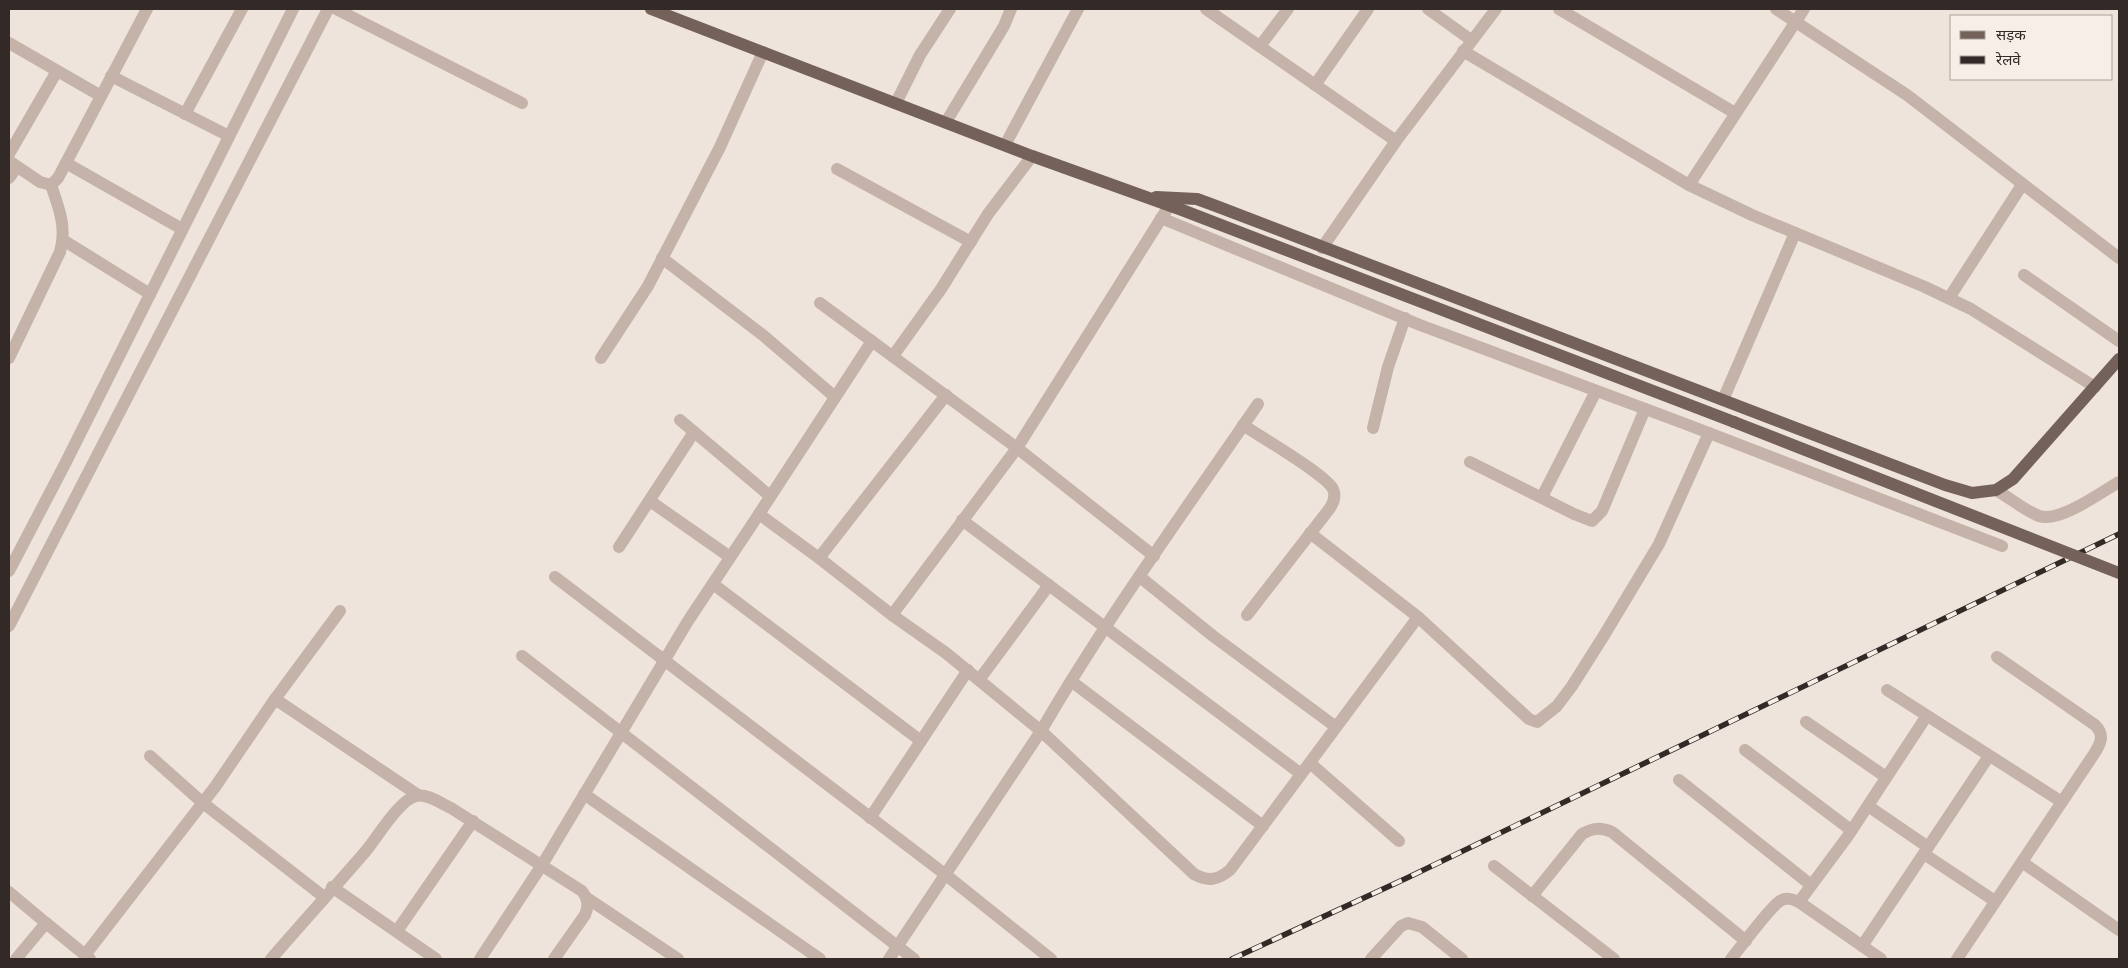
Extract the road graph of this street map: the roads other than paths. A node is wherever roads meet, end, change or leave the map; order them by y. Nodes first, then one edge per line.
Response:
1 (147, 9) edge
2 (242, 9) edge
3 (292, 9) edge
4 (328, 9) edge
5 (336, 9) edge
6 (651, 9) edge
7 (950, 9) edge
8 (1011, 9) edge
9 (1078, 9) edge
10 (1206, 9) edge
11 (1288, 9) edge
12 (1368, 9) edge
13 (1428, 9) edge
14 (1496, 9) edge
15 (1559, 9) edge
16 (1776, 9) edge
17 (1804, 9) edge
18 (1795, 20) junction
19 (1471, 40) junction
20 (9, 43) edge
21 (1260, 46) junction
22 (763, 52) junction
23 (1463, 52) junction
24 (57, 71) junction
25 (111, 76) junction
26 (1315, 85) junction
27 (101, 96) junction
28 (522, 103) dead end
29 (896, 103) junction
30 (185, 114) junction
31 (1735, 114) junction
32 (946, 122) junction
33 (229, 136) junction
34 (1396, 141) junction
35 (1004, 145) junction
36 (9, 154) edge
37 (1032, 156) junction
38 (66, 163) junction
39 (13, 164) edge
40 (837, 169) dead end
41 (9, 178) edge
42 (51, 185) junction
43 (1689, 185) junction
44 (2022, 185) junction
45 (1144, 197) junction
46 (1169, 206) junction
47 (1161, 218) junction
48 (182, 230) junction
49 (1794, 233) junction
50 (63, 240) junction
51 (971, 242) junction
52 (1322, 248) junction
53 (662, 258) junction
54 (2119, 258) edge
55 (2024, 275) dead end
56 (150, 294) junction
57 (1948, 298) junction
58 (820, 303) dead end
59 (1404, 318) junction
60 (872, 340) junction
61 (2119, 341) edge
62 (893, 356) junction
63 (9, 358) edge
64 (601, 358) dead end
65 (2119, 359) edge
66 (2095, 387) junction
67 (1596, 391) junction
68 (946, 395) junction
69 (835, 397) junction
70 (1723, 400) junction
71 (1258, 404) dead end
72 (1645, 409) junction
73 (680, 420) dead end
74 (1243, 425) junction
75 (1373, 428) dead end
76 (694, 432) junction
77 (1709, 433) junction
78 (1017, 448) junction
79 (1470, 462) dead end
80 (2119, 482) edge
81 (1996, 490) junction
82 (770, 496) junction
83 (1542, 497) junction
84 (650, 501) junction
85 (758, 514) junction
86 (962, 520) junction
87 (1310, 533) junction
88 (2002, 546) dead end
89 (619, 547) dead end
90 (1154, 556) junction
91 (730, 557) junction
92 (819, 558) junction
93 (9, 571) edge
94 (2119, 573) edge
95 (555, 577) dead end
96 (1140, 577) junction
97 (713, 584) junction
98 (1049, 585) junction
99 (340, 611) dead end
100 (892, 615) junction
101 (1247, 615) dead end
102 (1418, 617) junction
103 (9, 626) edge
104 (1106, 627) junction
105 (522, 656) dead end
106 (1997, 657) dead end
107 (664, 661) junction
108 (968, 670) junction
109 (979, 680) junction
110 (1071, 681) junction
111 (1887, 690) dead end
112 (275, 699) junction
113 (1926, 717) junction
114 (1806, 722) dead end
115 (1336, 727) junction
116 (1041, 731) junction
117 (622, 732) junction
118 (920, 741) junction
119 (1746, 750) dead end
120 (150, 756) dead end
121 (1990, 756) junction
122 (1310, 763) junction
123 (1301, 774) junction
124 (1886, 777) junction
125 (1679, 780) dead end
126 (584, 794) junction
127 (418, 795) junction
128 (2062, 802) junction
129 (203, 803) junction
130 (1868, 806) junction
131 (870, 818) junction
132 (472, 821) junction
133 (1263, 826) junction
134 (1851, 830) junction
135 (1399, 841) dead end
136 (1926, 850) junction
137 (2022, 862) junction
138 (542, 865) junction
139 (1494, 866) dead end
140 (946, 875) junction
141 (1811, 885) junction
142 (9, 892) edge
143 (328, 892) junction
144 (1532, 896) junction
145 (587, 898) junction
146 (1995, 901) junction
147 (1798, 902) junction
148 (46, 923) junction
149 (2119, 930) edge
150 (397, 931) junction
151 (1746, 941) junction
152 (898, 946) junction
153 (1862, 946) junction
154 (88, 957) edge
155 (672, 957) edge
156 (16, 959) edge
157 (271, 959) edge
158 (436, 959) edge
159 (480, 959) edge
160 (554, 959) edge
161 (820, 959) edge
162 (889, 959) edge
163 (914, 959) edge
164 (1051, 959) edge
165 (1372, 959) edge
166 (1462, 959) edge
167 (1614, 959) edge
168 (1731, 959) edge
169 (1881, 959) edge
170 (1957, 959) edge

1 - 25 street
2 - 30 street
3 - 33 street
4 - 103 street
5 - 28 street
6 - 22 main road
7 - 29 street
8 - 32 street
9 - 35 street
10 - 21 street
11 - 21 street
12 - 26 street
13 - 19 street
14 - 19 street
15 - 31 street
16 - 18 street
17 - 18 street
18 - 31 street
18 - 44 street
19 - 23 street
20 - 24 street
21 - 26 street
22 - 29 main road
22 - 53 street
23 - 34 street
23 - 43 street
24 - 27 street
24 - 36 street
25 - 27 street
25 - 30 street
26 - 34 street
27 - 38 street
29 - 32 main road
30 - 33 street
31 - 43 street
32 - 35 main road
33 - 48 street
34 - 52 street
35 - 37 main road
37 - 45 main road
37 - 51 street
38 - 42 street
38 - 48 street
39 - 41 street
39 - 42 street
40 - 51 street
42 - 50 street
43 - 49 street
44 - 54 street
44 - 57 street
45 - 46 main road
45 - 52 main road
46 - 47 street
46 - 94 main road, bridge
47 - 59 street
47 - 78 street
48 - 56 street
49 - 57 street
49 - 70 street
50 - 56 street
50 - 63 street
51 - 62 street
52 - 70 main road
53 - 64 street
53 - 69 street
55 - 61 street
56 - 93 street
57 - 66 street
58 - 60 street
59 - 67 street
59 - 75 street
60 - 62 street
60 - 69 street
62 - 68 street
65 - 66 main road
66 - 81 main road
67 - 72 street
67 - 83 street
68 - 78 street
68 - 92 street
69 - 82 street
70 - 81 main road
71 - 74 street
72 - 77 street
72 - 83 street
73 - 76 street
74 - 87 street
74 - 90 street
76 - 82 street
76 - 84 street
77 - 88 street
77 - 102 street
78 - 86 street
78 - 90 street
79 - 83 street
80 - 81 street
82 - 85 street
84 - 89 street
84 - 91 street
85 - 91 street
85 - 92 street
86 - 98 street
86 - 100 street
87 - 101 street
87 - 102 street
90 - 96 street
91 - 97 street
92 - 100 street
95 - 107 street
96 - 104 street
96 - 115 street
97 - 107 street
97 - 118 street
98 - 104 street
98 - 109 street
99 - 112 street
100 - 108 street
102 - 115 street
104 - 110 street
104 - 123 street
105 - 117 street
106 - 128 street
107 - 117 street
107 - 131 street
108 - 109 street
108 - 118 street
109 - 116 street
110 - 116 street
110 - 133 street
111 - 113 street
112 - 127 street
112 - 129 street
113 - 121 street
113 - 124 street
114 - 124 street
115 - 122 street
116 - 133 street
116 - 140 street
117 - 126 street
117 - 152 street
118 - 131 street
119 - 134 street
120 - 129 street
121 - 128 street
121 - 136 street
122 - 123 street
122 - 135 street
123 - 133 street
124 - 130 street
125 - 141 street
126 - 138 street
126 - 161 street
127 - 132 street
127 - 143 street
128 - 137 street
129 - 143 street
129 - 154 street
130 - 134 street
130 - 136 street
131 - 140 street
132 - 138 street
132 - 150 street
134 - 141 street
136 - 146 street
136 - 153 street
137 - 146 street
137 - 149 street
138 - 145 street
138 - 159 street
139 - 144 street
140 - 152 street
140 - 164 street
141 - 147 street
142 - 148 street
143 - 150 street
143 - 157 street
144 - 151 street
144 - 167 street
145 - 155 street
145 - 160 street
146 - 170 street
147 - 151 street
147 - 153 street
148 - 154 street
148 - 156 street
150 - 158 street
151 - 168 street
152 - 162 street
152 - 163 street
153 - 169 street
165 - 166 street

